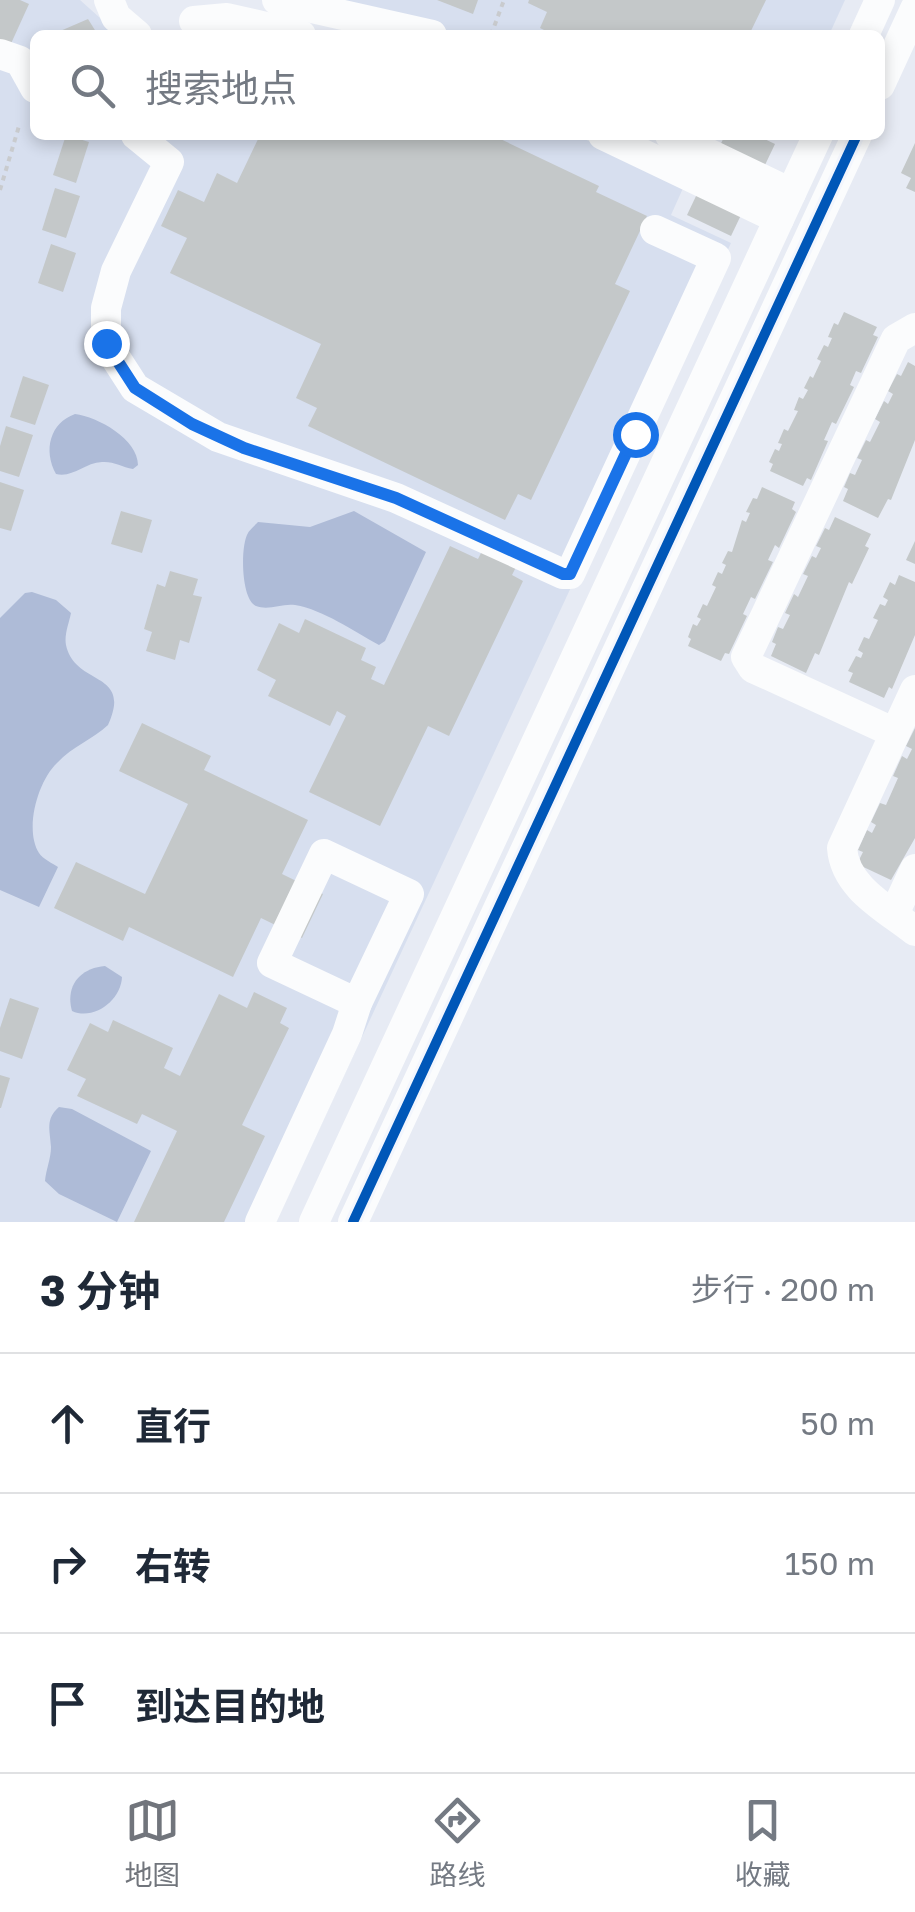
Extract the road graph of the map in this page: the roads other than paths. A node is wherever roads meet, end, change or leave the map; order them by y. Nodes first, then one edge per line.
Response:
1 (278, 0) edge
2 (880, 0) edge
3 (108, 2) edge
4 (915, 9) edge
5 (191, 19) edge
6 (129, 30) edge
7 (279, 30) edge
8 (410, 30) edge
9 (866, 30) edge
10 (0, 54) edge
11 (885, 74) edge
12 (30, 79) edge
13 (141, 140) edge
14 (615, 140) edge
15 (678, 140) edge
16 (816, 140) edge
17 (855, 140) edge
18 (785, 206) junction
19 (655, 230) dead end
20 (915, 328) edge
21 (635, 434) junction
22 (672, 450) junction
23 (915, 690) edge
24 (895, 733) junction
25 (915, 869) edge
26 (904, 923) edge
27 (384, 947) junction
28 (431, 969) junction
29 (357, 1003) junction
30 (260, 1222) edge
31 (314, 1222) edge
32 (354, 1222) edge

1 - 8 street
2 - 9 street
3 - 6 street
4 - 11 street
5 - 7 street
10 - 12 street
13 - 21 street
14 - 18 street
15 - 18 street
16 - 18 street
17 - 32 street
18 - 22 street
19 - 21 street
20 - 24 street
21 - 22 street
22 - 28 street
23 - 24 street
24 - 26 street
25 - 26 street
27 - 28 street
27 - 29 street
27 - 29 street
28 - 31 street
29 - 30 street

